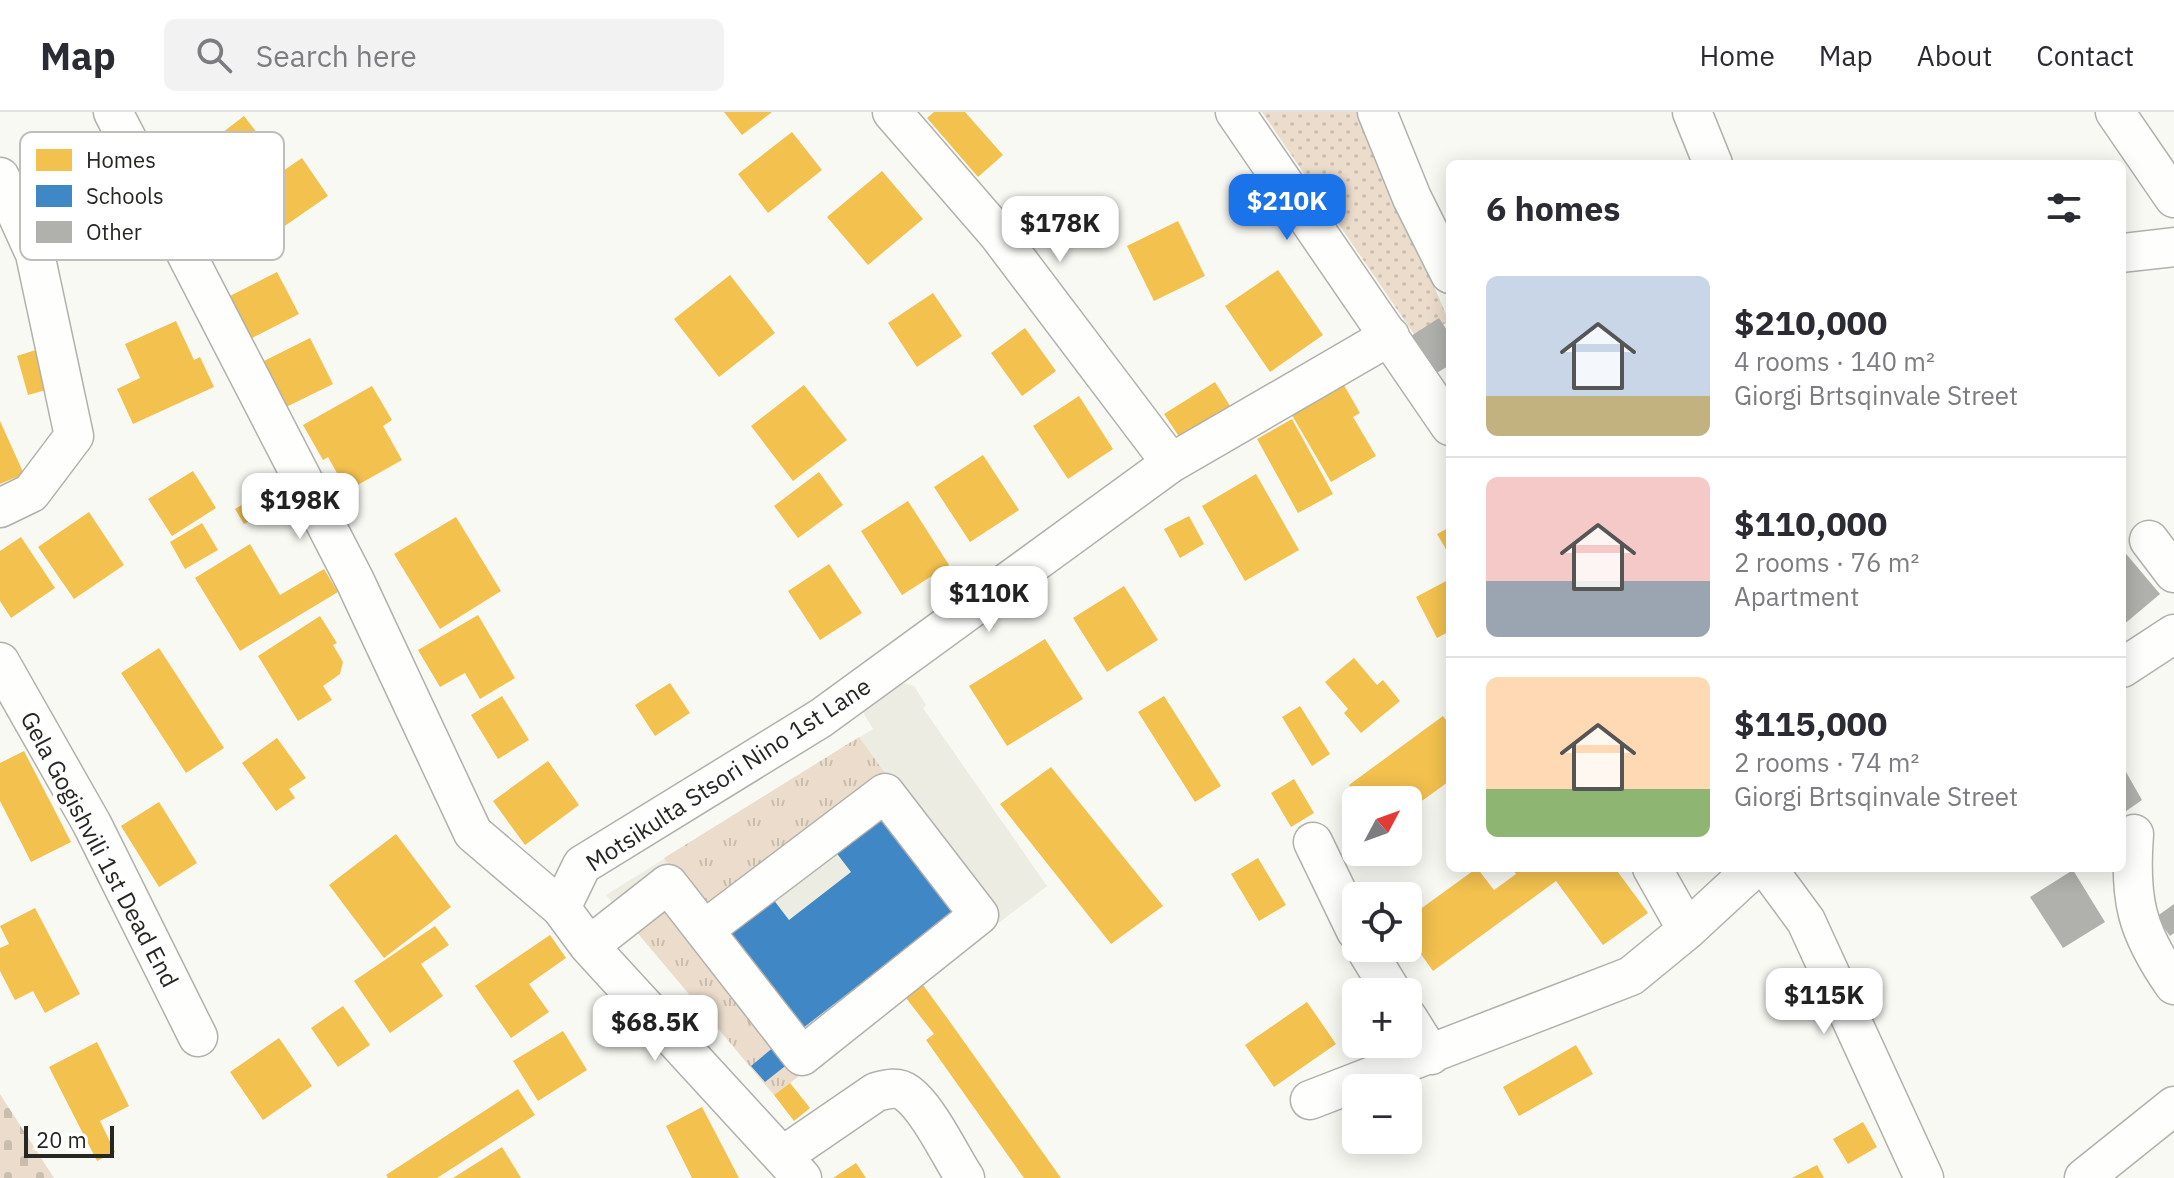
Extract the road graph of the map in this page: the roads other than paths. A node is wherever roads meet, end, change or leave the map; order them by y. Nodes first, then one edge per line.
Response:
1 (113, 112) edge
2 (892, 112) edge
3 (1235, 112) edge
4 (1377, 112) edge
5 (1692, 112) edge
6 (2115, 112) edge
7 (123, 132) edge
8 (1711, 160) edge
9 (0, 177) edge
10 (2174, 198) edge
11 (20, 221) edge
12 (2126, 253) edge
13 (2172, 255) edge
14 (36, 260) edge
15 (189, 260) edge
16 (1446, 266) edge
17 (1390, 336) junction
18 (1446, 420) edge
19 (1171, 463) junction
20 (0, 508) edge
21 (2149, 540) dead end
22 (2174, 573) edge
23 (2174, 634) edge
24 (0, 662) edge
25 (2126, 665) edge
26 (2134, 834) dead end
27 (1313, 842) dead end
28 (1654, 872) edge
29 (1750, 872) edge
30 (1770, 872) edge
31 (1342, 902) edge
32 (561, 908) junction
33 (704, 930) junction
34 (1687, 930) junction
35 (589, 946) junction
36 (2174, 985) edge
37 (198, 1037) dead end
38 (1422, 1041) edge
39 (1431, 1055) junction
40 (1310, 1100) dead end
41 (2174, 1106) edge
42 (793, 1166) edge
43 (965, 1178) edge
44 (1924, 1178) edge
45 (2084, 1178) edge

1 - 7 street
2 - 19 street
3 - 17 street
4 - 16 street
5 - 8 street
6 - 10 street
9 - 11 street
12 - 13 street
14 - 20 street
15 - 32 street
17 - 18 street
17 - 19 street, Motsikulta Stsori Nino 1st Lane
19 - 32 street, Motsikulta Stsori Nino 1st Lane
21 - 22 street
23 - 25 street
24 - 37 street, Gela Gogishvili 1st Dead End
26 - 36 street
27 - 31 street
28 - 34 street
29 - 34 street
30 - 44 street
32 - 35 street
33 - 33 street
33 - 35 street
34 - 39 street
35 - 42 street
38 - 39 street
39 - 40 street
41 - 45 street
42 - 43 street

